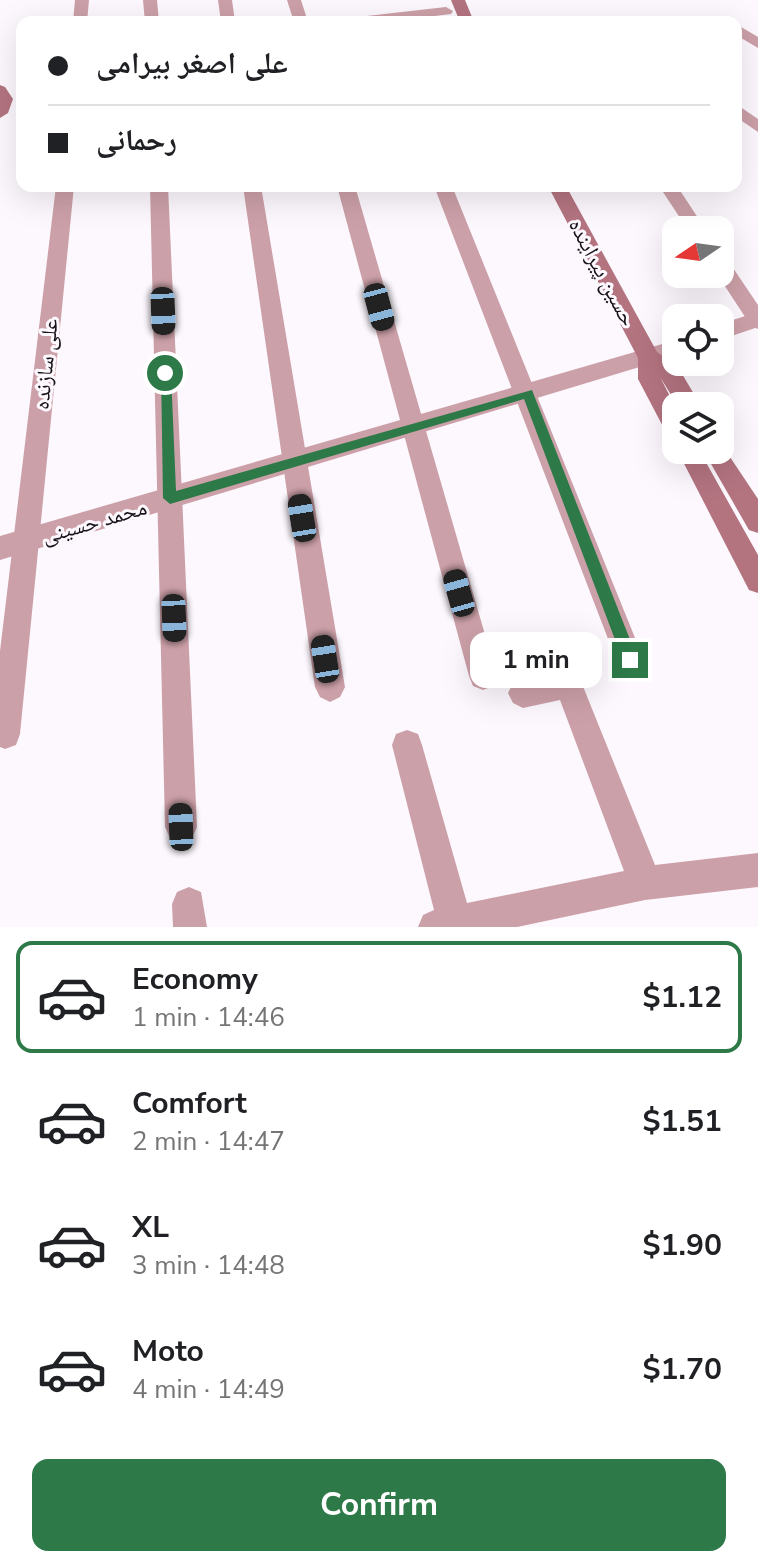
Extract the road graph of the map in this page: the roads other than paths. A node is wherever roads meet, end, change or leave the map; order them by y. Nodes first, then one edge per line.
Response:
1 (446, 11) dead end
2 (407, 16) edge
3 (64, 192) edge
4 (159, 192) edge
5 (253, 192) edge
6 (348, 192) edge
7 (445, 192) edge
8 (560, 192) edge
9 (672, 192) edge
10 (688, 216) edge
11 (734, 285) edge
12 (758, 320) edge
13 (734, 328) edge
14 (662, 353) edge
15 (649, 358) junction
16 (682, 392) edge
17 (527, 394) junction
18 (662, 403) edge
19 (412, 428) junction
20 (293, 462) junction
21 (695, 464) edge
22 (723, 464) edge
23 (170, 498) junction
24 (758, 522) edge
25 (13, 545) edge
26 (758, 581) edge
27 (630, 660) dead end
28 (483, 676) dead end
29 (330, 687) dead end
30 (523, 693) dead end
31 (5, 734) dead end
32 (407, 745) dead end
33 (181, 827) dead end
34 (758, 870) edge
35 (645, 883) junction
36 (445, 925) edge

1 - 2 street
3 - 25 street, علی سازنده
4 - 23 street
5 - 20 street
6 - 19 street
7 - 17 street
8 - 15 main road, حسین پیراینده
9 - 10 street
11 - 12 street
12 - 13 street
14 - 15 street, محمد حسینی
15 - 16 main road, حسین پیراینده
15 - 17 street, محمد حسینی
15 - 18 main road, حسین پیراینده
17 - 19 street, محمد حسینی
17 - 27 street
19 - 20 street, محمد حسینی
19 - 28 street
20 - 23 street, محمد حسینی
20 - 29 street
21 - 26 main road
22 - 24 main road
23 - 25 street, محمد حسینی
23 - 33 street
25 - 31 street, علی سازنده
30 - 35 street
32 - 36 street
34 - 35 street
35 - 36 street

